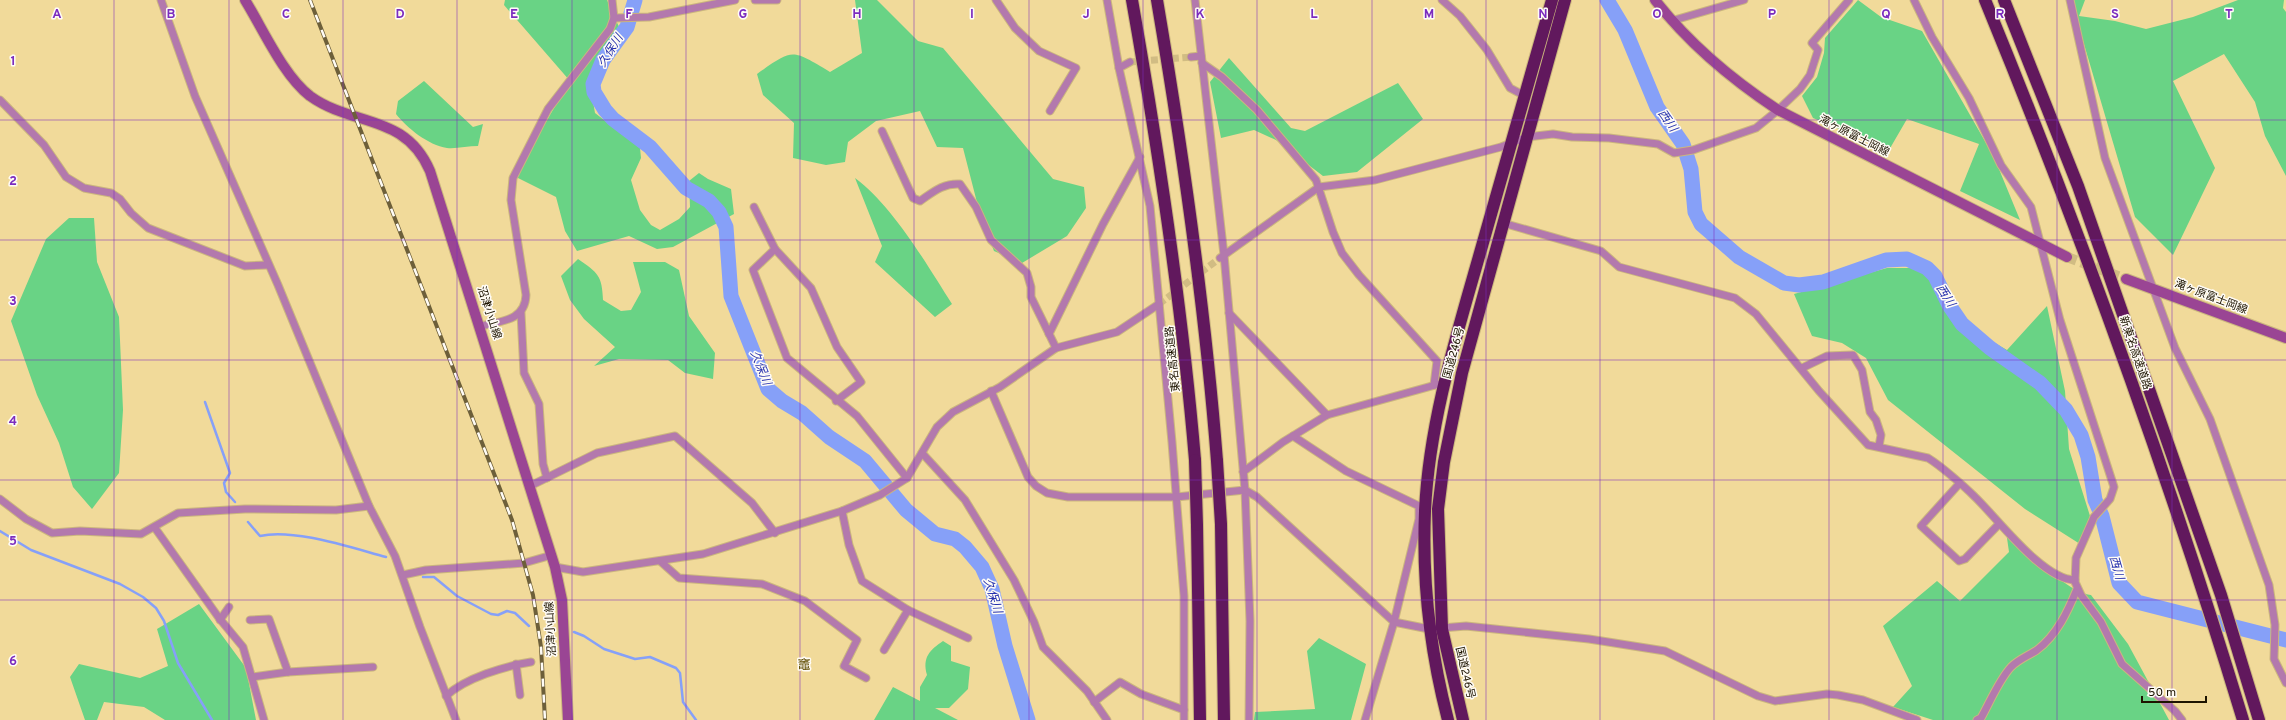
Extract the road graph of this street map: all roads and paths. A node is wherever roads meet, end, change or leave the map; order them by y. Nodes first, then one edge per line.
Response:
1 (161, 0) edge
2 (245, 0) edge
3 (612, 0) edge
4 (735, 0) edge
5 (755, 0) edge
6 (776, 0) edge
7 (996, 0) edge
8 (1107, 0) edge
9 (1132, 0) edge
10 (1157, 0) edge
11 (1195, 0) edge
12 (1442, 0) edge
13 (1552, 0) edge
14 (1565, 0) edge
15 (1655, 0) edge
16 (1744, 0) edge
17 (1849, 0) edge
18 (1914, 0) edge
19 (1985, 0) edge
20 (2004, 0) edge
21 (2070, 0) edge
22 (615, 18) junction
23 (1671, 21) junction
24 (1191, 57) tunnel mouth
25 (1202, 59) junction
26 (1130, 62) tunnel mouth
27 (1119, 68) junction
28 (1525, 96) junction
29 (0, 100) edge
30 (1778, 110) junction
31 (1050, 111) dead end
32 (882, 131) dead end
33 (1527, 136) junction
34 (1512, 144) junction
35 (1140, 157) junction
36 (1319, 187) junction
37 (754, 207) dead end
38 (1503, 223) junction
39 (2040, 243) junction
40 (775, 249) junction
41 (1222, 256) junction
42 (2067, 257) tunnel mouth
43 (268, 265) junction
44 (2126, 279) tunnel mouth
45 (2154, 289) junction
46 (1159, 304) junction
47 (521, 312) junction
48 (1229, 313) junction
49 (481, 326) junction
50 (1049, 334) junction
51 (2286, 338) edge
52 (1056, 348) junction
53 (1802, 368) junction
54 (1439, 384) junction
55 (990, 391) junction
56 (836, 401) junction
57 (1327, 415) junction
58 (1293, 436) junction
59 (1879, 446) junction
60 (922, 453) junction
61 (1244, 472) junction
62 (547, 478) junction
63 (907, 478) junction
64 (1959, 484) junction
65 (530, 486) junction
66 (1245, 490) junction
67 (1176, 497) junction
68 (0, 500) edge
69 (369, 506) junction
70 (842, 511) junction
71 (1999, 524) junction
72 (155, 528) junction
73 (775, 533) junction
74 (552, 555) junction
75 (660, 561) junction
76 (555, 567) junction
77 (403, 575) junction
78 (2075, 580) junction
79 (2078, 589) junction
80 (229, 607) dead end
81 (908, 610) junction
82 (220, 620) junction
83 (250, 620) dead end
84 (1394, 622) junction
85 (1429, 629) junction
86 (1442, 629) junction
87 (968, 638) dead end
88 (884, 650) dead end
89 (531, 662) dead end
90 (516, 664) junction
91 (373, 667) dead end
92 (288, 672) junction
93 (252, 677) junction
94 (866, 678) dead end
95 (2286, 683) edge
96 (520, 695) dead end
97 (446, 696) junction
98 (1094, 702) junction
99 (1184, 710) junction
100 (264, 720) edge
101 (456, 720) edge
102 (568, 720) edge
103 (1106, 720) edge
104 (1184, 720) edge
105 (1200, 720) edge
106 (1224, 720) edge
107 (1249, 720) edge
108 (1364, 720) edge
109 (1448, 720) edge
110 (1463, 720) edge
111 (1917, 720) edge
112 (1977, 720) edge
113 (2182, 720) edge
114 (2243, 720) edge
115 (2259, 720) edge

1 - 43 street
2 - 49 main road, 沼津小山線
3 - 22 street
4 - 22 street
5 - 6 street
7 - 31 street
8 - 27 street
9 - 105 highway, 東名高速道路, bridge
10 - 106 highway, bridge
11 - 25 street
12 - 28 street
13 - 28 highway, 国道246号
14 - 33 highway, 国道246号
15 - 23 main road, 滝ヶ原富士岡線
16 - 23 street
17 - 30 street
18 - 39 street
19 - 114 highway, 新東名高速道路
20 - 115 highway, 新東名高速道路
21 - 45 street
22 - 47 street
23 - 30 main road, 滝ヶ原富士岡線
24 - 25 street
25 - 36 street
25 - 41 street
26 - 27 street
27 - 35 street
28 - 34 highway, 国道246号
29 - 43 street
30 - 33 street
30 - 39 main road, 滝ヶ原富士岡線
32 - 50 street
33 - 34 street
33 - 38 highway, 国道246号
34 - 36 street
34 - 54 highway, 国道246号
35 - 46 street
35 - 50 street
36 - 41 street
36 - 54 street
37 - 40 street
38 - 53 street
38 - 86 highway, 国道246号
39 - 42 main road, 滝ヶ原富士岡線
39 - 78 street
40 - 56 street
40 - 56 street
41 - 48 street
43 - 69 street
44 - 45 main road, 滝ヶ原富士岡線
45 - 51 main road, 滝ヶ原富士岡線
45 - 95 street
46 - 52 street
46 - 67 street
47 - 49 street
47 - 62 street
48 - 57 street
48 - 61 street
49 - 65 main road, 沼津小山線
50 - 52 street
52 - 55 street
53 - 59 street
53 - 59 street
54 - 57 street
54 - 85 highway, 国道246号
55 - 60 street
55 - 67 street
56 - 63 street
57 - 58 street
58 - 61 street
58 - 84 street
59 - 64 street
60 - 63 street
60 - 98 street
61 - 66 street
62 - 65 street
62 - 73 street
63 - 70 street
64 - 71 street
64 - 71 street
65 - 74 main road, 沼津小山線
66 - 67 street
66 - 84 street
66 - 107 street
67 - 99 street
68 - 72 street
69 - 72 street
69 - 77 street
70 - 73 street
70 - 81 street
71 - 78 street
72 - 82 street
73 - 75 street
74 - 76 main road, 沼津小山線
74 - 77 street
75 - 76 street
75 - 94 street
76 - 102 main road, 沼津小山線
77 - 97 street
78 - 79 street
79 - 112 street
79 - 113 street
80 - 82 street
81 - 87 street
81 - 88 street
82 - 93 street
83 - 92 street
84 - 85 street
84 - 108 street
85 - 86 street
85 - 109 highway, 国道246号
86 - 110 highway, 国道246号
86 - 111 street
89 - 90 street
90 - 96 street
90 - 97 street
91 - 92 street
92 - 93 street
93 - 100 street
97 - 101 street
98 - 99 street
98 - 103 street
99 - 104 street

